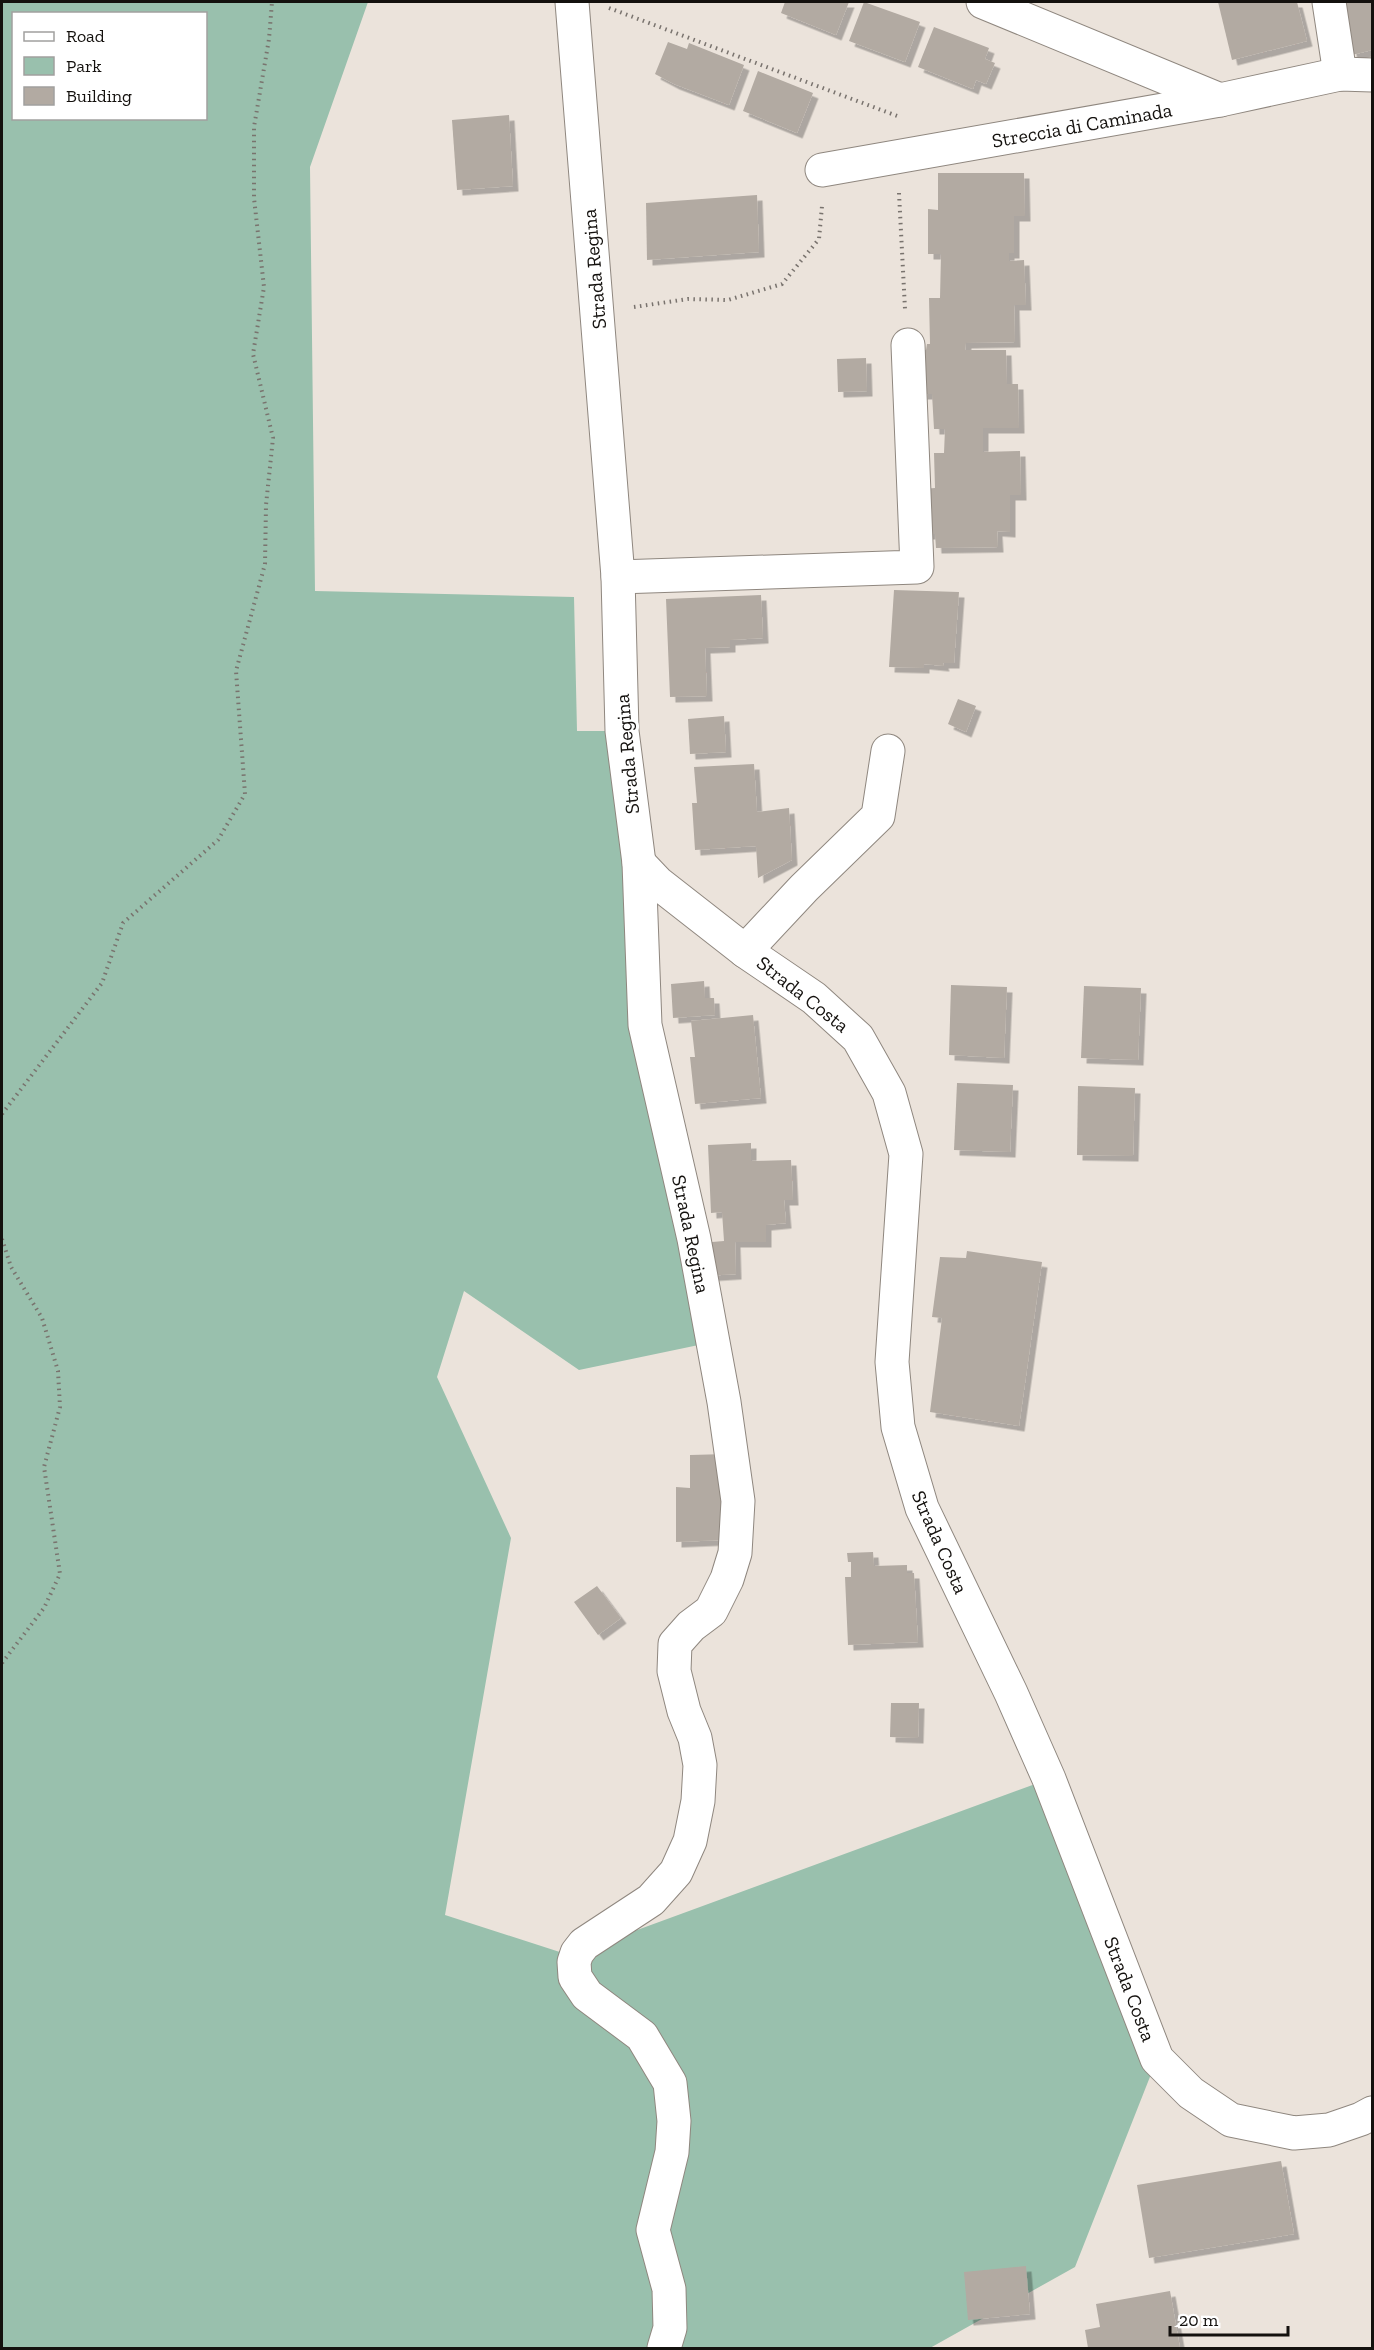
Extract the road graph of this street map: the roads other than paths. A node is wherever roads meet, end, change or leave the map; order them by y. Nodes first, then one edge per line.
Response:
1 (983, 2) edge
2 (1329, 2) edge
3 (587, 3) edge
4 (1340, 74) junction
5 (1372, 75) edge
6 (1220, 100) junction
7 (822, 170) road end
8 (908, 345) road end
9 (618, 577) junction
10 (888, 751) dead end
11 (639, 863) junction
12 (745, 951) junction
13 (1372, 2113) edge
14 (664, 2349) edge

1 - 6 street
2 - 4 street
3 - 9 street, Strada Regina
4 - 5 street, Streccia di Caminada
4 - 6 street, Streccia di Caminada
6 - 7 street, Streccia di Caminada
8 - 9 street
9 - 11 street, Strada Regina
10 - 12 street
11 - 12 street, Strada Costa
11 - 14 street, Strada Regina
12 - 13 street, Strada Costa

